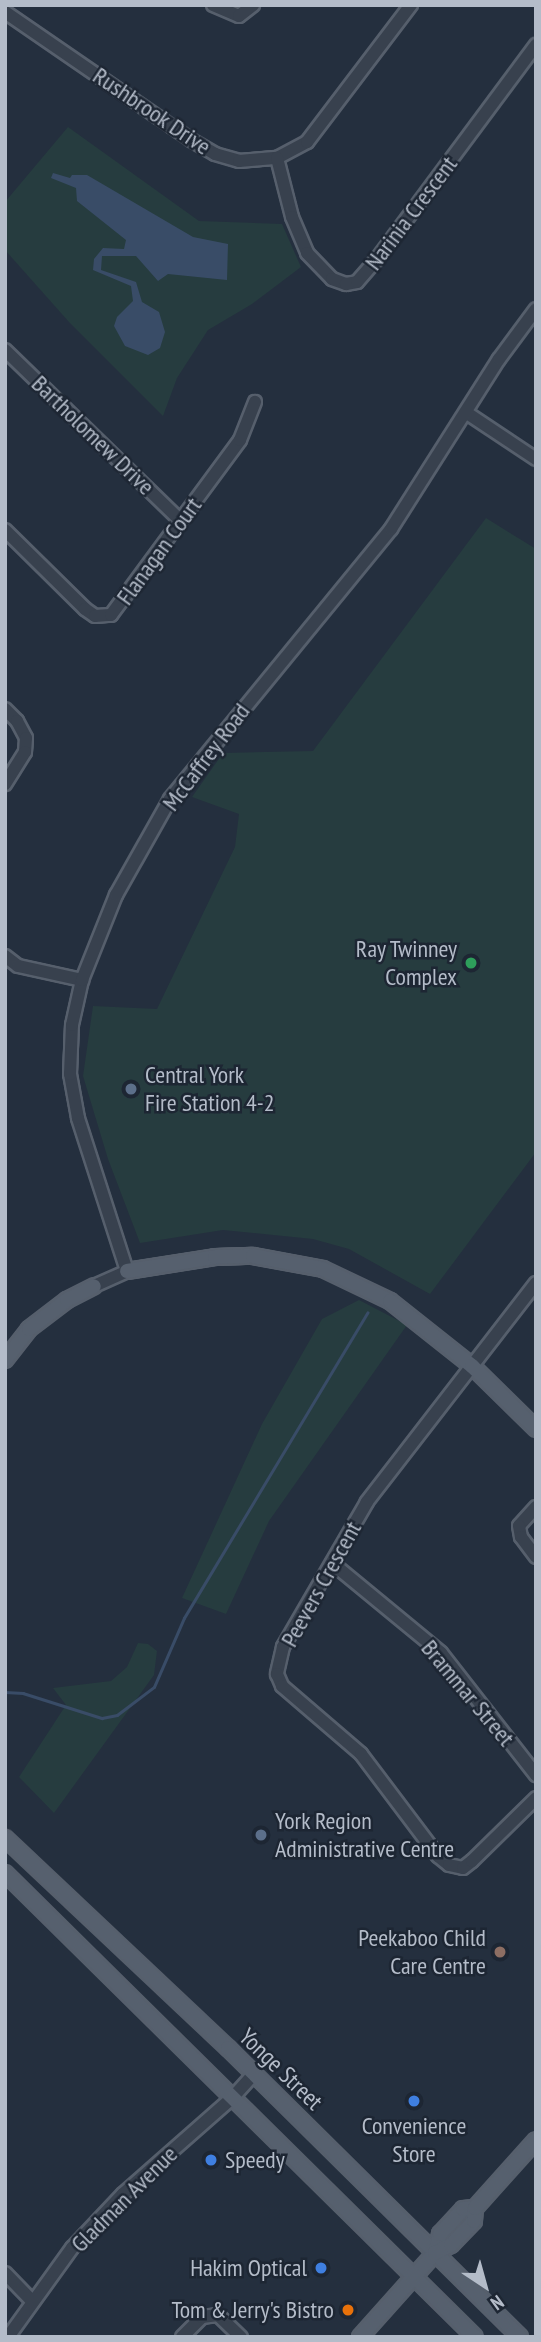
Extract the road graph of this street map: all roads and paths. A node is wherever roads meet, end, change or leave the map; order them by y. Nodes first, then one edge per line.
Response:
1 (213, 5) edge
2 (253, 5) edge
3 (411, 5) edge
4 (5, 12) edge
5 (536, 45) edge
6 (277, 158) junction
7 (536, 309) edge
8 (5, 350) edge
9 (255, 402) dead end
10 (467, 413) junction
11 (536, 460) edge
12 (181, 521) junction
13 (5, 530) edge
14 (5, 709) edge
15 (5, 784) edge
16 (5, 956) edge
17 (82, 980) junction
18 (127, 1271) junction
19 (536, 1283) edge
20 (94, 1286) joint
21 (5, 1360) edge
22 (471, 1366) junction
23 (536, 1429) edge
24 (536, 1507) edge
25 (536, 1557) edge
26 (332, 1563) junction
27 (536, 1775) edge
28 (536, 1798) edge
29 (5, 1838) edge
30 (5, 1872) edge
31 (254, 2074) junction
32 (234, 2096) junction
33 (536, 2140) edge
34 (435, 2253) junction
35 (5, 2273) edge
36 (414, 2276) junction
37 (33, 2302) junction
38 (8, 2337) edge
39 (182, 2337) edge
40 (241, 2337) edge
41 (360, 2337) edge
42 (475, 2337) edge
43 (520, 2337) edge

1 - 2 street
3 - 6 street, Rushbrook Drive
4 - 6 street, Rushbrook Drive
5 - 6 street, Narinia Crescent
7 - 10 street, McCaffrey Road
8 - 12 street, Bartholomew Drive
9 - 12 street, Flanagan Court
10 - 11 street
10 - 17 street, McCaffrey Road
12 - 13 street, Flanagan Court
14 - 15 street
16 - 17 street
17 - 18 street, McCaffrey Road
18 - 20 street
18 - 22 main road
19 - 22 street, Peevers Crescent
20 - 21 main road
22 - 23 main road
22 - 26 street, Peevers Crescent
24 - 25 street
26 - 27 street, Brammar Street
26 - 28 street, Peevers Crescent
29 - 31 main road, Yonge Street
30 - 32 main road
31 - 32 street, Gladman Avenue
31 - 34 main road, Yonge Street
32 - 36 main road
32 - 37 street, Gladman Avenue
33 - 34 main road
34 - 36 main road
34 - 43 main road, Yonge Street
35 - 37 street
36 - 41 main road
36 - 42 main road
37 - 38 street, Gladman Avenue
39 - 40 street

